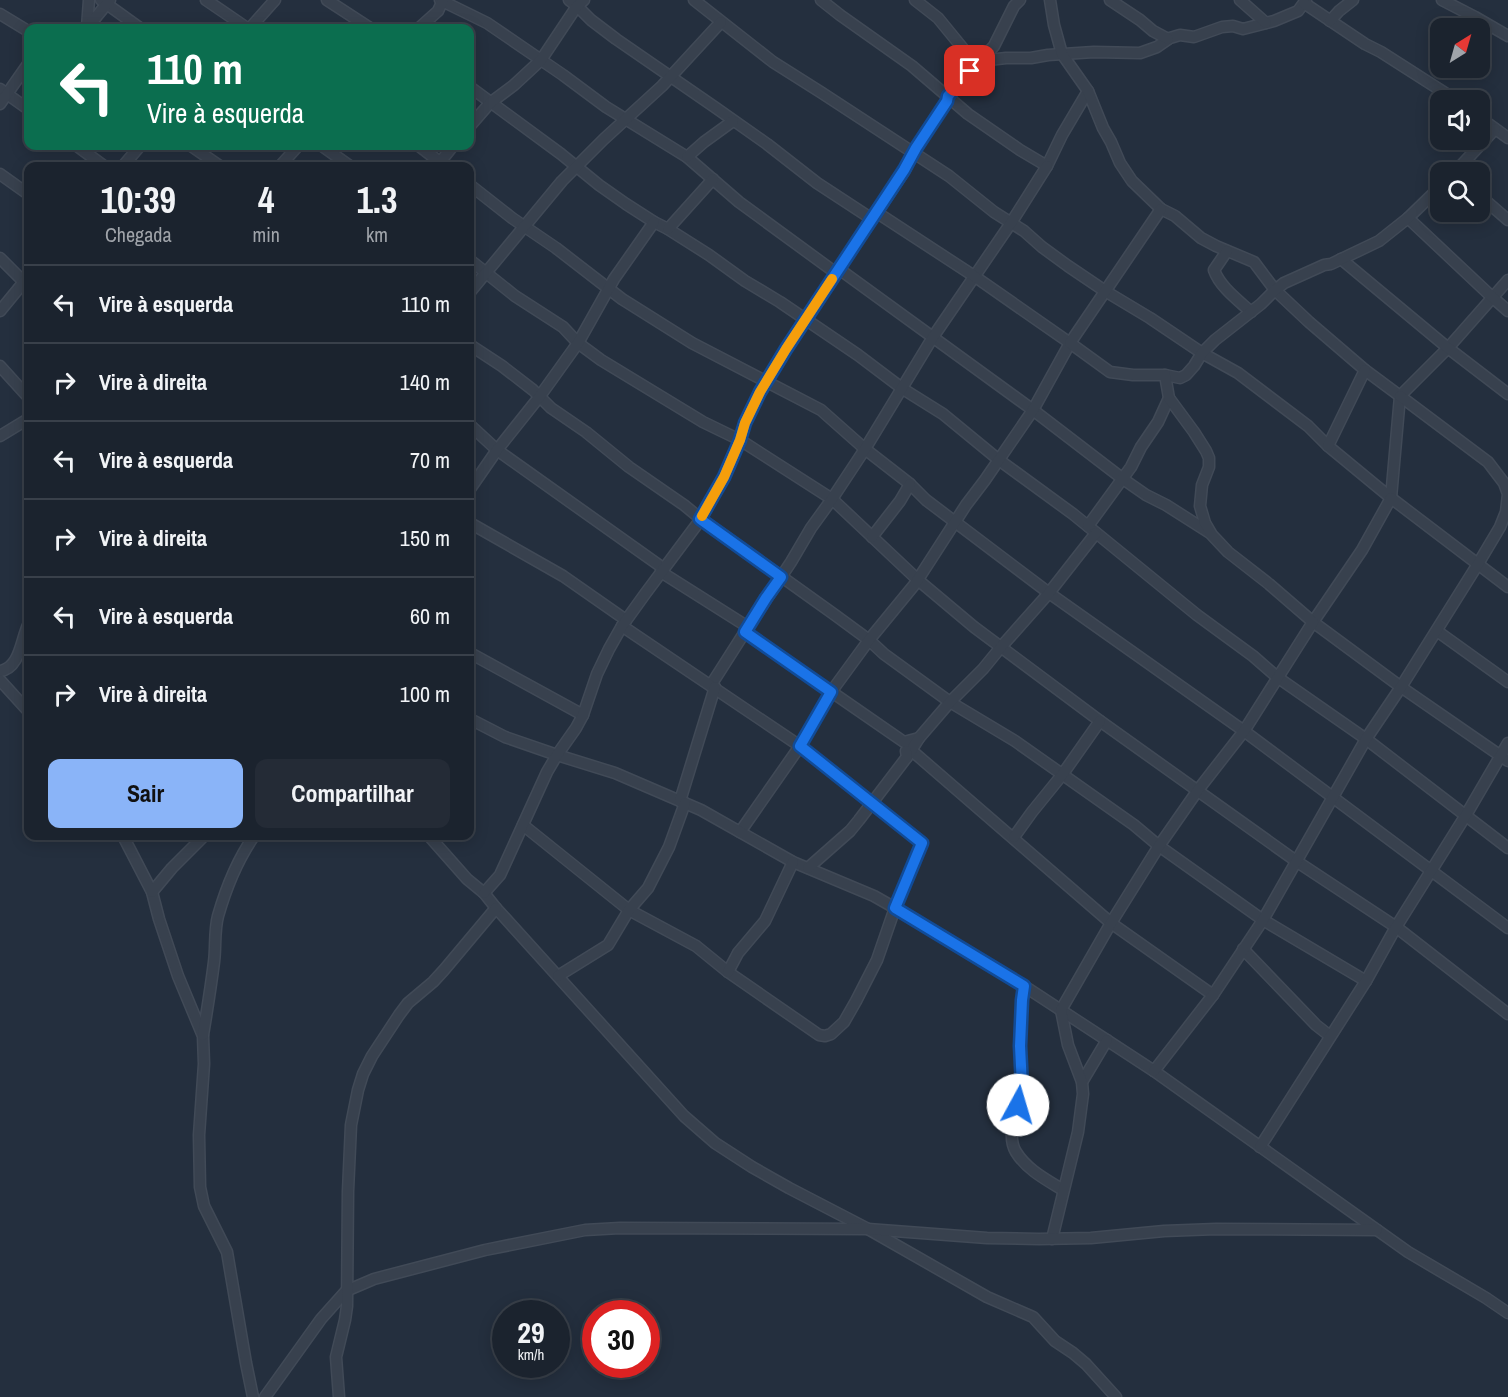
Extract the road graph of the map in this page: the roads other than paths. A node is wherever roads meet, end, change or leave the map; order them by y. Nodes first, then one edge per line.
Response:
1 (89, 0) edge
2 (206, 0) edge
3 (274, 0) edge
4 (327, 0) edge
5 (442, 0) edge
6 (694, 0) edge
7 (821, 0) edge
8 (915, 0) edge
9 (1050, 0) edge
10 (1110, 0) edge
11 (1240, 0) edge
12 (1353, 0) edge
13 (1442, 0) edge
14 (106, 1) edge
15 (577, 2) edge
16 (1014, 2) edge
17 (1305, 2) edge
18 (0, 14) edge
19 (1330, 21) junction
20 (721, 22) junction
21 (1266, 23) junction
22 (87, 24) edge
23 (90, 24) edge
24 (135, 24) edge
25 (242, 24) edge
26 (252, 24) edge
27 (364, 24) edge
28 (423, 24) edge
29 (24, 29) edge
30 (1508, 36) edge
31 (1168, 39) junction
32 (1062, 54) junction
33 (541, 60) junction
34 (980, 61) junction
35 (24, 68) edge
36 (670, 76) junction
37 (474, 90) edge
38 (1440, 90) edge
39 (4, 91) edge
40 (1088, 91) junction
41 (948, 96) junction
42 (490, 103) junction
43 (0, 104) edge
44 (24, 107) edge
45 (625, 120) junction
46 (474, 121) edge
47 (733, 121) junction
48 (1490, 125) edge
49 (1495, 129) junction
50 (1508, 138) edge
51 (82, 150) edge
52 (137, 150) edge
53 (196, 150) edge
54 (294, 150) edge
55 (328, 150) edge
56 (424, 150) edge
57 (914, 153) junction
58 (687, 157) junction
59 (99, 162) edge
60 (126, 162) edge
61 (214, 162) edge
62 (284, 162) edge
63 (344, 162) edge
64 (438, 162) edge
65 (1464, 162) edge
66 (1047, 166) junction
67 (576, 167) junction
68 (0, 174) edge
69 (713, 179) junction
70 (474, 188) edge
71 (24, 191) edge
72 (1430, 197) edge
73 (1490, 204) edge
74 (1161, 208) junction
75 (874, 215) junction
76 (1408, 218) junction
77 (1508, 220) edge
78 (654, 222) junction
79 (1011, 223) junction
80 (524, 226) junction
81 (668, 229) junction
82 (1227, 251) junction
83 (0, 258) edge
84 (1341, 259) junction
85 (474, 263) edge
86 (838, 271) junction
87 (485, 272) junction
88 (974, 276) junction
89 (24, 279) edge
90 (1508, 280) edge
91 (24, 285) edge
92 (474, 287) edge
93 (609, 289) junction
94 (1275, 290) junction
95 (1105, 291) junction
96 (1492, 297) junction
97 (0, 311) edge
98 (1508, 311) edge
99 (1251, 312) junction
100 (806, 319) junction
101 (933, 338) junction
102 (578, 343) junction
103 (1070, 343) junction
104 (474, 348) edge
105 (1448, 348) junction
106 (1202, 353) junction
107 (0, 366) edge
108 (1365, 370) junction
109 (1165, 375) junction
110 (766, 382) junction
111 (903, 389) junction
112 (24, 393) edge
113 (1508, 394) edge
114 (540, 396) junction
115 (1400, 396) junction
116 (1169, 398) junction
117 (1033, 410) junction
118 (1178, 410) junction
119 (24, 421) edge
120 (1158, 422) junction
121 (474, 429) edge
122 (0, 436) edge
123 (740, 440) junction
124 (1328, 446) junction
125 (865, 449) junction
126 (497, 450) junction
127 (999, 460) junction
128 (1123, 478) junction
129 (474, 483) edge
130 (910, 484) junction
131 (1391, 498) junction
132 (832, 499) junction
133 (1507, 512) edge
134 (700, 519) junction
135 (955, 522) junction
136 (474, 525) edge
137 (1092, 529) junction
138 (1212, 535) junction
139 (872, 537) junction
140 (1478, 564) junction
141 (662, 570) junction
142 (781, 577) junction
143 (918, 580) junction
144 (1508, 587) edge
145 (1049, 593) junction
146 (1313, 622) junction
147 (624, 623) junction
148 (746, 629) junction
149 (1437, 631) junction
150 (24, 634) edge
151 (869, 640) junction
152 (1001, 647) junction
153 (474, 656) edge
154 (0, 671) edge
155 (1277, 677) junction
156 (0, 680) edge
157 (1508, 682) edge
158 (713, 686) junction
159 (1401, 687) junction
160 (831, 692) junction
161 (950, 702) junction
162 (24, 707) edge
163 (583, 715) junction
164 (474, 721) edge
165 (1100, 721) junction
166 (1244, 731) junction
167 (1366, 739) junction
168 (1508, 743) edge
169 (800, 746) junction
170 (907, 750) junction
171 (557, 755) junction
172 (1504, 758) edge
173 (1062, 775) junction
174 (1198, 790) junction
175 (1333, 799) junction
176 (682, 802) junction
177 (872, 802) junction
178 (1466, 815) junction
179 (523, 825) junction
180 (740, 832) junction
181 (1014, 837) junction
182 (125, 840) edge
183 (200, 840) edge
184 (251, 840) edge
185 (433, 840) edge
186 (1159, 846) junction
187 (1508, 848) edge
188 (1296, 861) junction
189 (793, 862) junction
190 (808, 868) junction
191 (1430, 872) junction
192 (152, 892) junction
193 (484, 893) junction
194 (496, 908) junction
195 (895, 908) junction
196 (629, 910) junction
197 (1263, 920) junction
198 (1111, 923) junction
199 (1396, 927) junction
200 (1508, 928) edge
201 (1243, 949) junction
202 (728, 972) junction
203 (558, 976) junction
204 (1366, 981) junction
205 (1024, 986) junction
206 (1213, 995) junction
207 (1061, 1010) junction
208 (1508, 1014) edge
209 (203, 1036) junction
210 (1330, 1036) junction
211 (1107, 1040) junction
212 (1154, 1071) junction
213 (1082, 1082) junction
214 (1260, 1147) junction
215 (1064, 1190) junction
216 (868, 1229) junction
217 (1377, 1230) junction
218 (1052, 1239) junction
219 (346, 1291) junction
220 (1508, 1313) edge
221 (253, 1397) edge
222 (266, 1397) edge
223 (339, 1397) edge
224 (1116, 1397) edge

1 - 22 street
2 - 25 street
3 - 26 street
4 - 27 street
5 - 28 street
5 - 33 street
6 - 20 street
7 - 41 street
8 - 34 street
9 - 32 street
10 - 31 street
11 - 21 street
12 - 19 street
13 - 30 street
14 - 23 street
14 - 24 street
15 - 33 street
15 - 36 street
16 - 34 street
17 - 19 street
17 - 21 street
18 - 29 street
19 - 38 street
20 - 36 street
20 - 57 street
21 - 31 street
31 - 32 street
32 - 34 street
32 - 40 street
33 - 42 street
33 - 45 street
34 - 41 street
35 - 39 street
36 - 45 street
36 - 47 street
37 - 42 street
39 - 43 street
39 - 44 street
40 - 66 street
40 - 74 street
41 - 57 street
41 - 66 street
42 - 46 street
42 - 67 street
45 - 58 street
45 - 67 street
47 - 58 street
47 - 75 street
48 - 49 street
49 - 50 street
49 - 65 street
51 - 59 street
52 - 60 street
53 - 61 street
54 - 62 street
55 - 63 street
56 - 64 street
57 - 75 street
57 - 79 street
58 - 69 street
66 - 79 street
67 - 78 street
67 - 80 street
68 - 71 street
69 - 81 street
69 - 86 street
70 - 80 street
72 - 76 street
73 - 77 street
74 - 82 street
74 - 95 street
75 - 86 street
75 - 88 street
76 - 84 street
76 - 96 street
78 - 81 street
78 - 93 street
79 - 88 street
79 - 95 street
80 - 87 street
80 - 93 street
81 - 100 street
82 - 94 street
82 - 99 street
83 - 89 street
84 - 94 street
84 - 105 street
85 - 87 street
86 - 100 street
86 - 101 street
87 - 92 street
87 - 102 street
88 - 101 street
88 - 103 street
90 - 96 street
91 - 97 street
93 - 102 street
93 - 110 street
94 - 99 street
94 - 108 street
95 - 103 street
95 - 106 street
96 - 98 street
96 - 105 street
99 - 106 street
100 - 110 street
100 - 111 street
101 - 111 street
101 - 117 street
102 - 114 street
102 - 123 street
103 - 109 street
103 - 117 street
104 - 114 street
105 - 113 street
105 - 115 street
106 - 109 street
106 - 124 street
107 - 112 street
108 - 115 street
108 - 124 street
109 - 116 street
110 - 123 street
110 - 125 street
111 - 125 street
111 - 127 street
114 - 126 street
114 - 134 street
115 - 131 street
115 - 133 street
116 - 118 street
116 - 120 street
117 - 127 street
117 - 128 street
118 - 120 street
118 - 138 street
119 - 122 street
120 - 128 street
121 - 126 street
123 - 132 street
123 - 134 street
124 - 131 street
125 - 130 street
125 - 132 street
126 - 129 street
126 - 141 street
127 - 135 street
127 - 137 street
128 - 137 street
128 - 138 street
130 - 135 street
130 - 139 street
131 - 140 street
131 - 146 street
132 - 139 street
132 - 142 street
133 - 140 street
134 - 141 street
134 - 142 street
135 - 143 street
135 - 145 street
136 - 147 street
137 - 145 street
137 - 155 street
138 - 146 street
139 - 143 street
140 - 144 street
140 - 149 street
141 - 147 street
141 - 148 street
142 - 148 street
142 - 151 street
143 - 151 street
143 - 152 street
145 - 152 street
145 - 166 street
146 - 155 street
146 - 159 street
147 - 158 street
147 - 163 street
148 - 158 street
148 - 160 street
149 - 157 street
149 - 159 street
150 - 154 street
151 - 160 street
151 - 161 street
152 - 161 street
152 - 165 street
153 - 163 street
155 - 166 street
155 - 167 street
156 - 162 street
158 - 169 street
158 - 176 street
159 - 167 street
159 - 172 street
160 - 169 street
160 - 170 street
161 - 170 street
161 - 173 street
163 - 171 street
164 - 171 street
165 - 173 street
165 - 174 street
166 - 174 street
166 - 175 street
167 - 175 street
167 - 178 street
168 - 172 street
169 - 177 street
169 - 180 street
170 - 177 street
170 - 181 street
171 - 176 street
171 - 179 street
172 - 178 street
173 - 181 street
173 - 186 street
174 - 186 street
174 - 188 street
175 - 188 street
175 - 191 street
176 - 180 street
176 - 196 street
177 - 190 street
177 - 195 street
178 - 187 street
178 - 191 street
179 - 193 street
179 - 196 street
180 - 189 street
181 - 198 street
182 - 192 street
183 - 192 street
184 - 209 street
185 - 193 street
186 - 197 street
186 - 198 street
188 - 197 street
188 - 199 street
189 - 190 street
189 - 202 street
190 - 195 street
191 - 199 street
191 - 200 street
192 - 209 street
193 - 194 street
194 - 203 street
194 - 219 street
195 - 202 street
195 - 205 street
196 - 202 street
196 - 203 street
197 - 201 street
197 - 204 street
198 - 206 street
198 - 207 street
199 - 204 street
199 - 208 street
201 - 206 street
201 - 210 street
203 - 216 street
204 - 210 street
205 - 207 street
205 - 215 street
206 - 212 street
207 - 211 street
207 - 213 street
209 - 221 street
210 - 214 street
211 - 212 street
211 - 213 street
212 - 214 street
213 - 215 street
214 - 217 street
215 - 218 street
216 - 218 street
216 - 219 street
216 - 224 street
217 - 218 street
217 - 220 street
219 - 222 street
219 - 223 street

